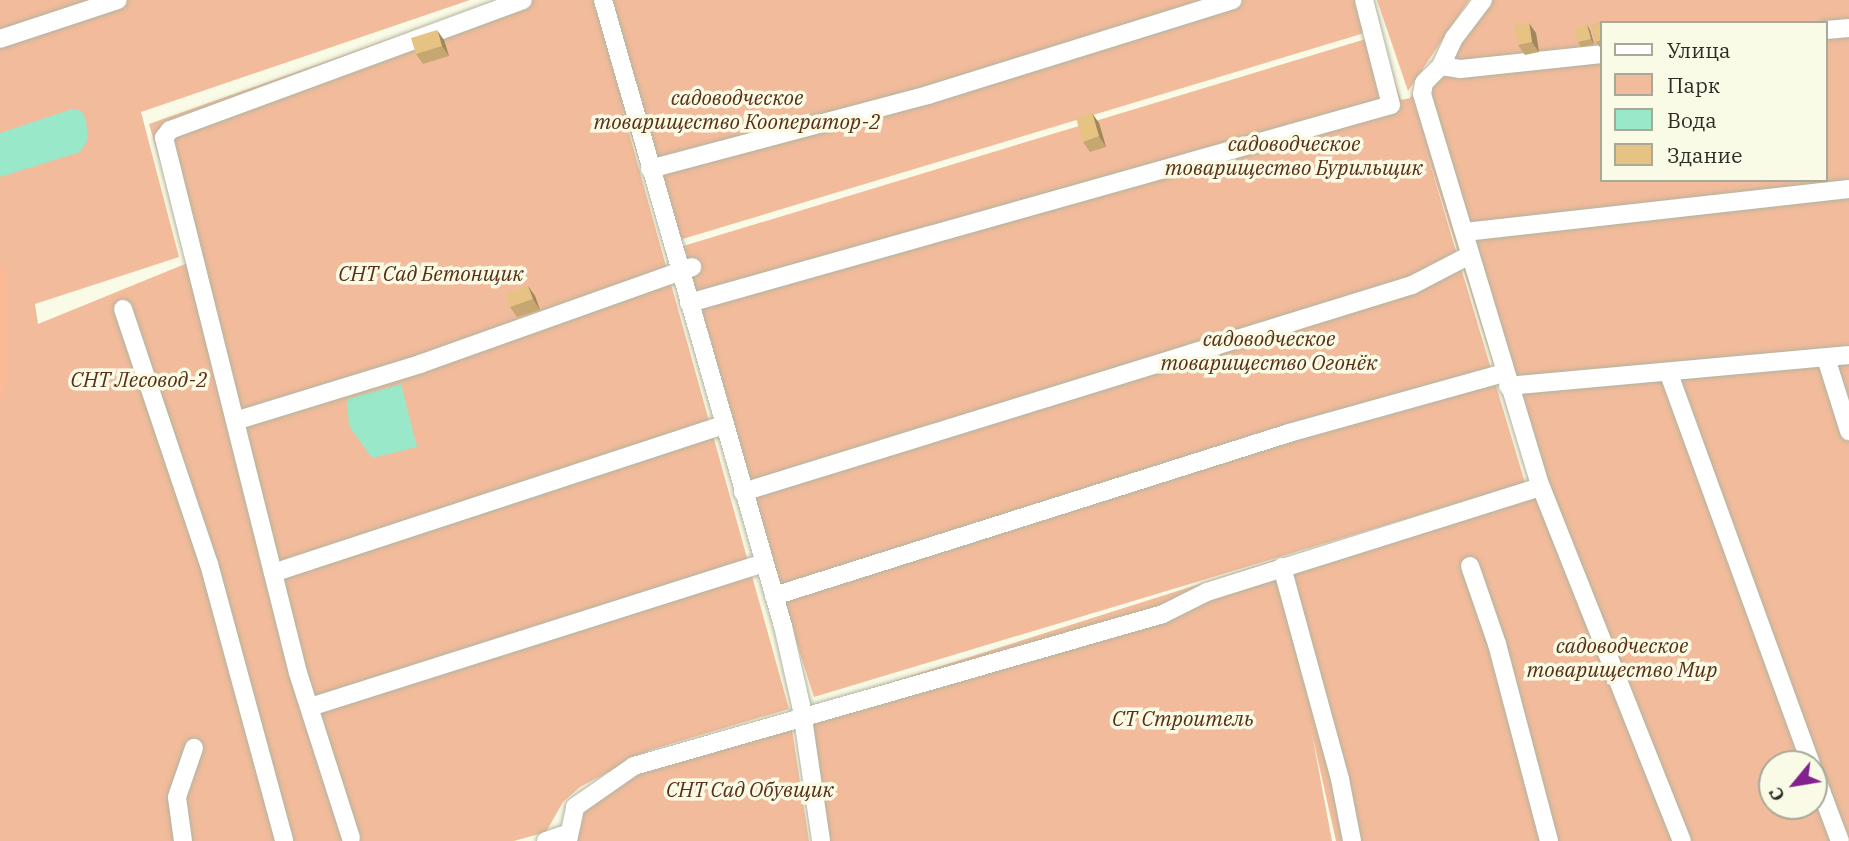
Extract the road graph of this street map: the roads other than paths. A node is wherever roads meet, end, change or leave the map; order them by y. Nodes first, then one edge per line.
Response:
1 (118, 0) edge
2 (523, 0) edge
3 (603, 0) edge
4 (1233, 0) edge
5 (1364, 0) edge
6 (1483, 0) edge
7 (1849, 28) edge
8 (1828, 30) edge
9 (0, 39) edge
10 (1601, 54) edge
11 (1441, 66) junction
12 (650, 169) junction
13 (1849, 189) edge
14 (1465, 232) junction
15 (1468, 256) junction
16 (686, 269) junction
17 (689, 303) junction
18 (123, 309) dead end
19 (1849, 355) edge
20 (1826, 358) junction
21 (1668, 374) junction
22 (1506, 379) junction
23 (235, 421) junction
24 (724, 425) junction
25 (1849, 431) edge
26 (1541, 487) junction
27 (743, 492) junction
28 (764, 563) junction
29 (1470, 566) dead end
30 (1282, 567) junction
31 (273, 573) junction
32 (774, 596) junction
33 (310, 707) junction
34 (802, 715) junction
35 (194, 748) dead end
36 (1806, 750) edge
37 (1828, 809) edge
38 (351, 838) dead end
39 (567, 838) edge
40 (183, 841) edge
41 (284, 841) edge
42 (545, 841) edge
43 (821, 841) edge
44 (1352, 841) edge
45 (1549, 841) edge
46 (1682, 841) edge
47 (1840, 841) edge

1 - 9 street
2 - 23 street
3 - 12 street
4 - 12 street
5 - 17 street
6 - 11 street
7 - 8 street
10 - 11 street
11 - 14 street
12 - 16 street
13 - 14 street
14 - 15 street
15 - 22 street
15 - 27 street
16 - 17 street
16 - 23 street
17 - 24 street
18 - 41 street
19 - 20 street
20 - 21 street
20 - 25 street
21 - 22 street
21 - 36 street
22 - 26 street
22 - 32 street
23 - 31 street
24 - 27 street
24 - 31 street
26 - 30 street
26 - 46 street
27 - 28 street
28 - 32 street
28 - 33 street
29 - 45 street
30 - 34 street
30 - 44 street
31 - 33 street
32 - 34 street
33 - 38 street
34 - 39 street
34 - 43 street
35 - 40 street
37 - 47 street
39 - 42 street

